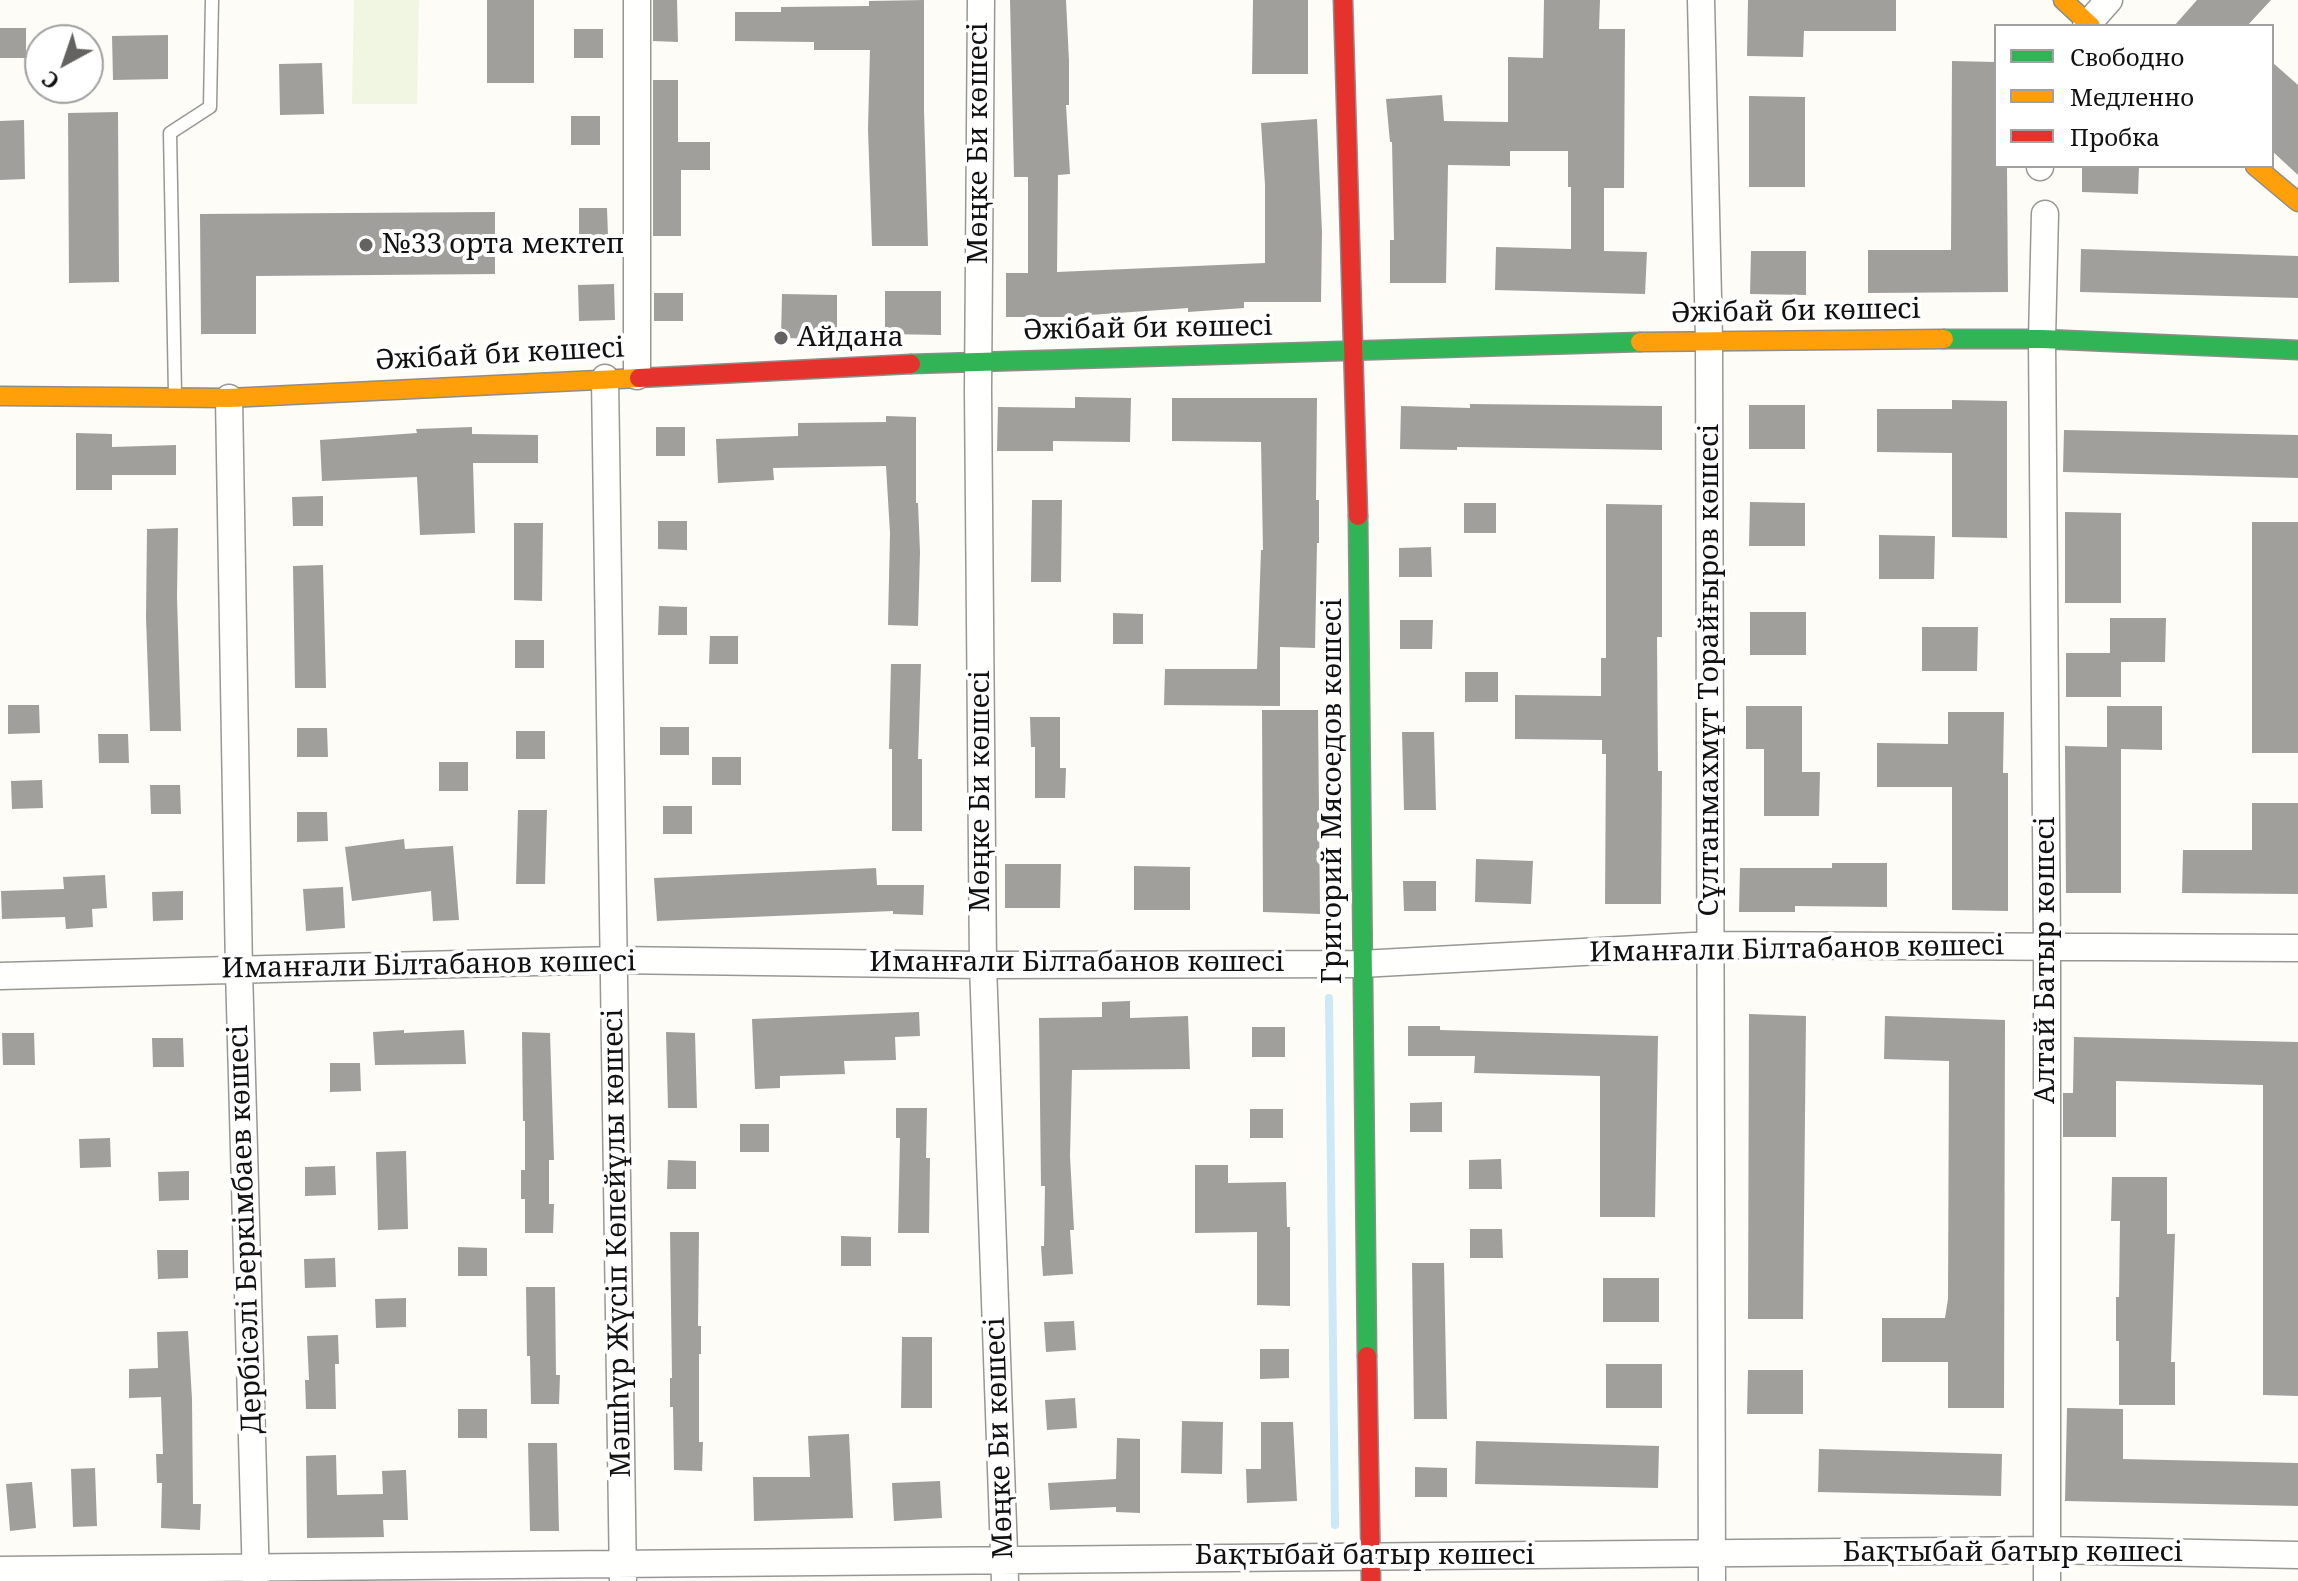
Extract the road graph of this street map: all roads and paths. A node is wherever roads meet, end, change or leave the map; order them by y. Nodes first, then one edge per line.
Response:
1 (212, 0) edge
2 (637, 0) edge
3 (981, 0) edge
4 (1343, 0) edge
5 (1701, 0) edge
6 (2063, 0) edge
7 (2109, 0) edge
8 (2087, 24) edge
9 (2089, 24) edge
10 (2257, 168) edge
11 (2298, 202) edge
12 (2045, 214) dead end
13 (2042, 339) junction
14 (1709, 340) junction
15 (2298, 350) edge
16 (1353, 352) junction
17 (978, 361) junction
18 (637, 376) junction
19 (605, 378) junction
20 (0, 396) edge
21 (175, 397) junction
22 (229, 398) junction
23 (1712, 945) junction
24 (2047, 948) junction
25 (2298, 948) edge
26 (614, 960) junction
27 (1361, 964) junction
28 (983, 965) junction
29 (239, 970) junction
30 (0, 976) edge
31 (2048, 1550) junction
32 (1712, 1554) junction
33 (2298, 1555) edge
34 (1371, 1568) edge
35 (0, 1570) edge
36 (1005, 1570) edge
37 (623, 1572) edge
38 (256, 1574) edge
39 (1712, 1581) edge
40 (2047, 1581) edge

1 - 21 lane
2 - 18 street
3 - 17 street, Мөңке Би көшесі
4 - 16 street, Григорий Мясоедов көшесі
5 - 14 street, Сұлтанмахмұт Торайғыров көшесі
6 - 8 street
7 - 9 street
10 - 11 street
12 - 13 street, Алтай Батыр көшесі
13 - 14 street, Әжібай би көшесі
13 - 15 street, Әжібай би көшесі
13 - 24 street, Алтай Батыр көшесі
14 - 16 street, Әжібай би көшесі
14 - 23 street, Сұлтанмахмұт Торайғыров көшесі
16 - 17 street, Әжібай би көшесі
16 - 27 street, Григорий Мясоедов көшесі
17 - 18 street, Әжібай би көшесі
17 - 28 street, Мөңке Би көшесі
18 - 19 street, Әжібай би көшесі
19 - 22 street, Әжібай би көшесі
19 - 26 street, Мәшһүр Жүсіп Көпейұлы көшесі
20 - 21 street, Әжібай би көшесі
21 - 22 street, Әжібай би көшесі
22 - 29 street, Дербісәлі Беркімбаев көшесі
23 - 24 street, Иманғали Білтабанов көшесі
23 - 27 street, Иманғали Білтабанов көшесі
23 - 32 street, Сұлтанмахмұт Торайғыров көшесі
24 - 25 street, Иманғали Білтабанов көшесі
24 - 31 street, Алтай Батыр көшесі
26 - 28 street, Иманғали Білтабанов көшесі
26 - 29 street, Иманғали Білтабанов көшесі
26 - 37 street, Мәшһүр Жүсіп Көпейұлы көшесі
27 - 28 street, Иманғали Білтабанов көшесі
27 - 34 street, Григорий Мясоедов көшесі
28 - 36 street, Мөңке Би көшесі
29 - 30 street, Иманғали Білтабанов көшесі
29 - 38 street, Дербісәлі Беркімбаев көшесі
31 - 32 street, Бақтыбай батыр көшесі
31 - 33 street, Бақтыбай батыр көшесі
31 - 40 street, Алтай Батыр көшесі
32 - 34 street, Бақтыбай батыр көшесі
32 - 39 street, Сұлтанмахмұт Торайғыров көшесі
34 - 36 street, Бақтыбай батыр көшесі
35 - 38 street, Бақтыбай батыр көшесі
36 - 37 street, Бақтыбай батыр көшесі
37 - 38 street, Бақтыбай батыр көшесі

